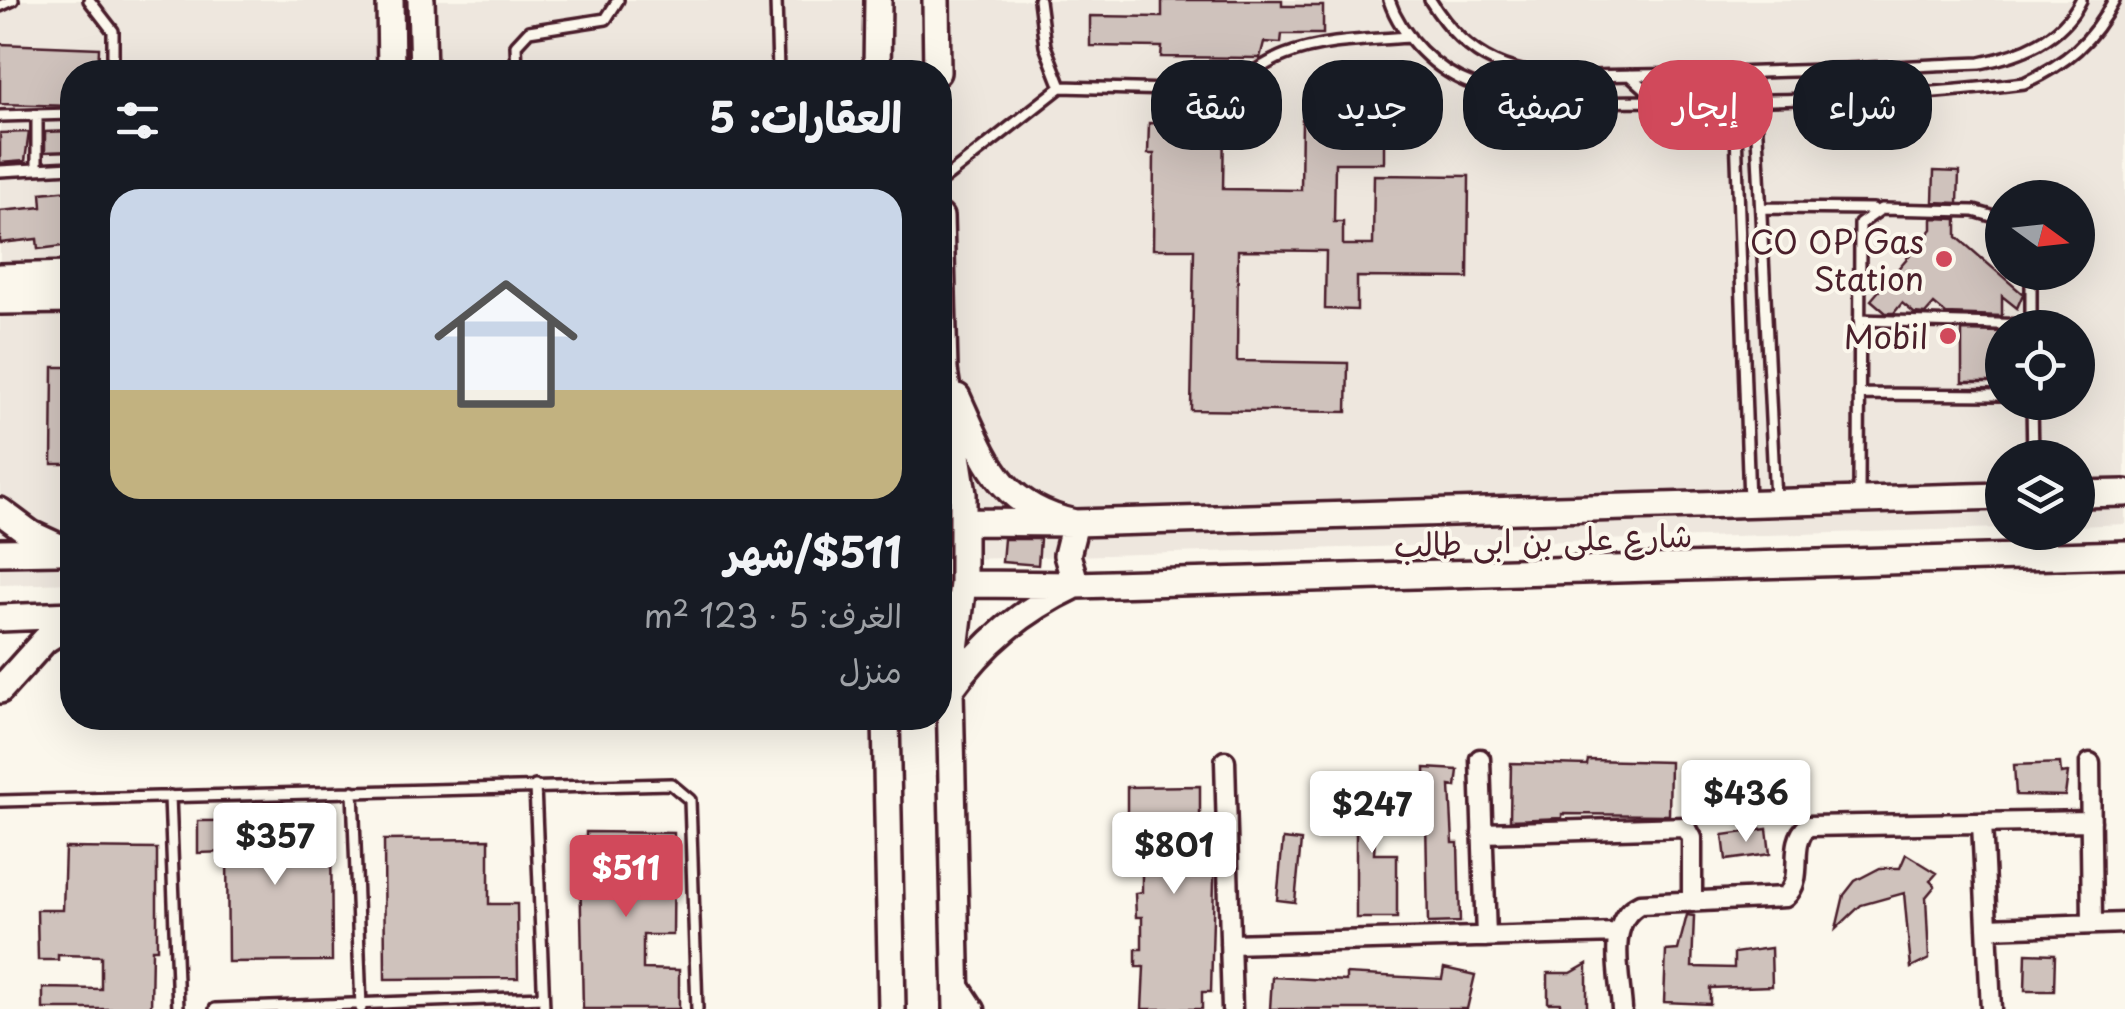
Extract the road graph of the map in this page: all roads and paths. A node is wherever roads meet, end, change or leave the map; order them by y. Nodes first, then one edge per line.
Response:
1 (13, 0) edge
2 (89, 0) edge
3 (390, 0) edge
4 (421, 0) edge
5 (618, 0) edge
6 (776, 0) edge
7 (878, 0) edge
8 (936, 0) edge
9 (1039, 0) edge
10 (1389, 0) edge
11 (1430, 0) edge
12 (2081, 0) edge
13 (2114, 0) edge
14 (0, 6) edge
15 (1410, 37) junction
16 (113, 60) edge
17 (391, 60) edge
18 (423, 60) edge
19 (517, 60) edge
20 (778, 60) edge
21 (877, 60) edge
22 (937, 60) edge
23 (1773, 72) edge
24 (1630, 75) junction
25 (1638, 75) edge
26 (1638, 82) edge
27 (1061, 87) junction
28 (1773, 99) edge
29 (1638, 101) edge
30 (60, 114) edge
31 (37, 115) junction
32 (0, 116) edge
33 (1736, 150) edge
34 (1758, 150) edge
35 (60, 168) edge
36 (38, 169) junction
37 (0, 171) edge
38 (952, 173) edge
39 (1761, 208) junction
40 (1881, 209) junction
41 (1985, 214) edge
42 (60, 275) edge
43 (0, 277) edge
44 (60, 300) edge
45 (0, 302) edge
46 (1858, 320) junction
47 (1985, 324) edge
48 (952, 386) edge
49 (1859, 394) junction
50 (1985, 395) edge
51 (952, 434) edge
52 (2125, 493) edge
53 (2095, 494) edge
54 (1985, 496) edge
55 (1859, 500) junction
56 (1749, 503) junction
57 (1775, 503) junction
58 (0, 510) edge
59 (963, 522) junction
60 (1075, 523) junction
61 (60, 547) edge
62 (60, 551) edge
63 (0, 552) edge
64 (2125, 554) edge
65 (963, 584) junction
66 (1076, 585) junction
67 (60, 616) edge
68 (0, 618) edge
69 (60, 631) edge
70 (952, 674) edge
71 (952, 687) edge
72 (0, 690) edge
73 (885, 730) edge
74 (951, 730) edge
75 (1480, 759) dead end
76 (1225, 762) dead end
77 (2090, 764) dead end
78 (535, 786) junction
79 (354, 791) junction
80 (170, 796) junction
81 (0, 800) edge
82 (2091, 822) junction
83 (1982, 823) junction
84 (1482, 833) junction
85 (1692, 902) junction
86 (2125, 923) edge
87 (2092, 924) junction
88 (1987, 928) junction
89 (1618, 933) junction
90 (1486, 937) junction
91 (1230, 944) junction
92 (956, 980) junction
93 (543, 997) junction
94 (360, 1006) edge
95 (178, 1009) edge
96 (216, 1009) edge
97 (544, 1009) edge
98 (697, 1009) edge
99 (892, 1009) edge
100 (957, 1009) edge
101 (975, 1009) edge
102 (1232, 1009) edge
103 (1622, 1009) edge
104 (1991, 1009) edge

1 - 14 lane
2 - 16 lane
3 - 17 street
4 - 18 street
5 - 19 lane
6 - 20 lane
7 - 21 street
8 - 22 street
9 - 27 lane
10 - 15 lane
11 - 24 lane
12 - 23 lane
13 - 28 lane
15 - 27 lane
15 - 29 lane
24 - 25 lane
24 - 26 lane
27 - 38 lane
30 - 31 lane
31 - 32 lane
31 - 36 lane
33 - 56 lane
34 - 39 lane
35 - 36 lane
36 - 37 lane
39 - 40 lane
39 - 57 lane
40 - 41 lane
40 - 46 lane
42 - 43 street
44 - 45 street
46 - 47 lane
46 - 49 lane
48 - 60 street
49 - 50 lane
49 - 55 lane
51 - 59 street
52 - 53 street
54 - 55 street, شارع على بن ابى طالب
55 - 57 street, شارع على بن ابى طالب
56 - 57 street, شارع على بن ابى طالب
56 - 60 street, شارع على بن ابى طالب
58 - 61 street
59 - 60 street, شارع على بن ابى طالب
59 - 65 street
60 - 66 street
62 - 63 street
64 - 66 street, شارع على بن ابى طالب
65 - 66 street, شارع على بن ابى طالب
65 - 70 street
66 - 71 street
67 - 68 street
69 - 72 street
73 - 99 street
74 - 92 street
75 - 84 street
76 - 91 street
77 - 82 street
78 - 79 lane
78 - 93 lane
78 - 98 lane
79 - 80 lane
79 - 94 lane
80 - 81 lane
80 - 95 lane
82 - 83 street
82 - 87 street
83 - 85 street
83 - 88 street
84 - 85 street
84 - 90 street
85 - 89 street
86 - 87 street
87 - 88 street
88 - 104 street
89 - 90 street
89 - 103 street
90 - 91 street
91 - 102 street
92 - 100 street
92 - 101 street
93 - 94 lane
93 - 97 lane
94 - 96 lane

